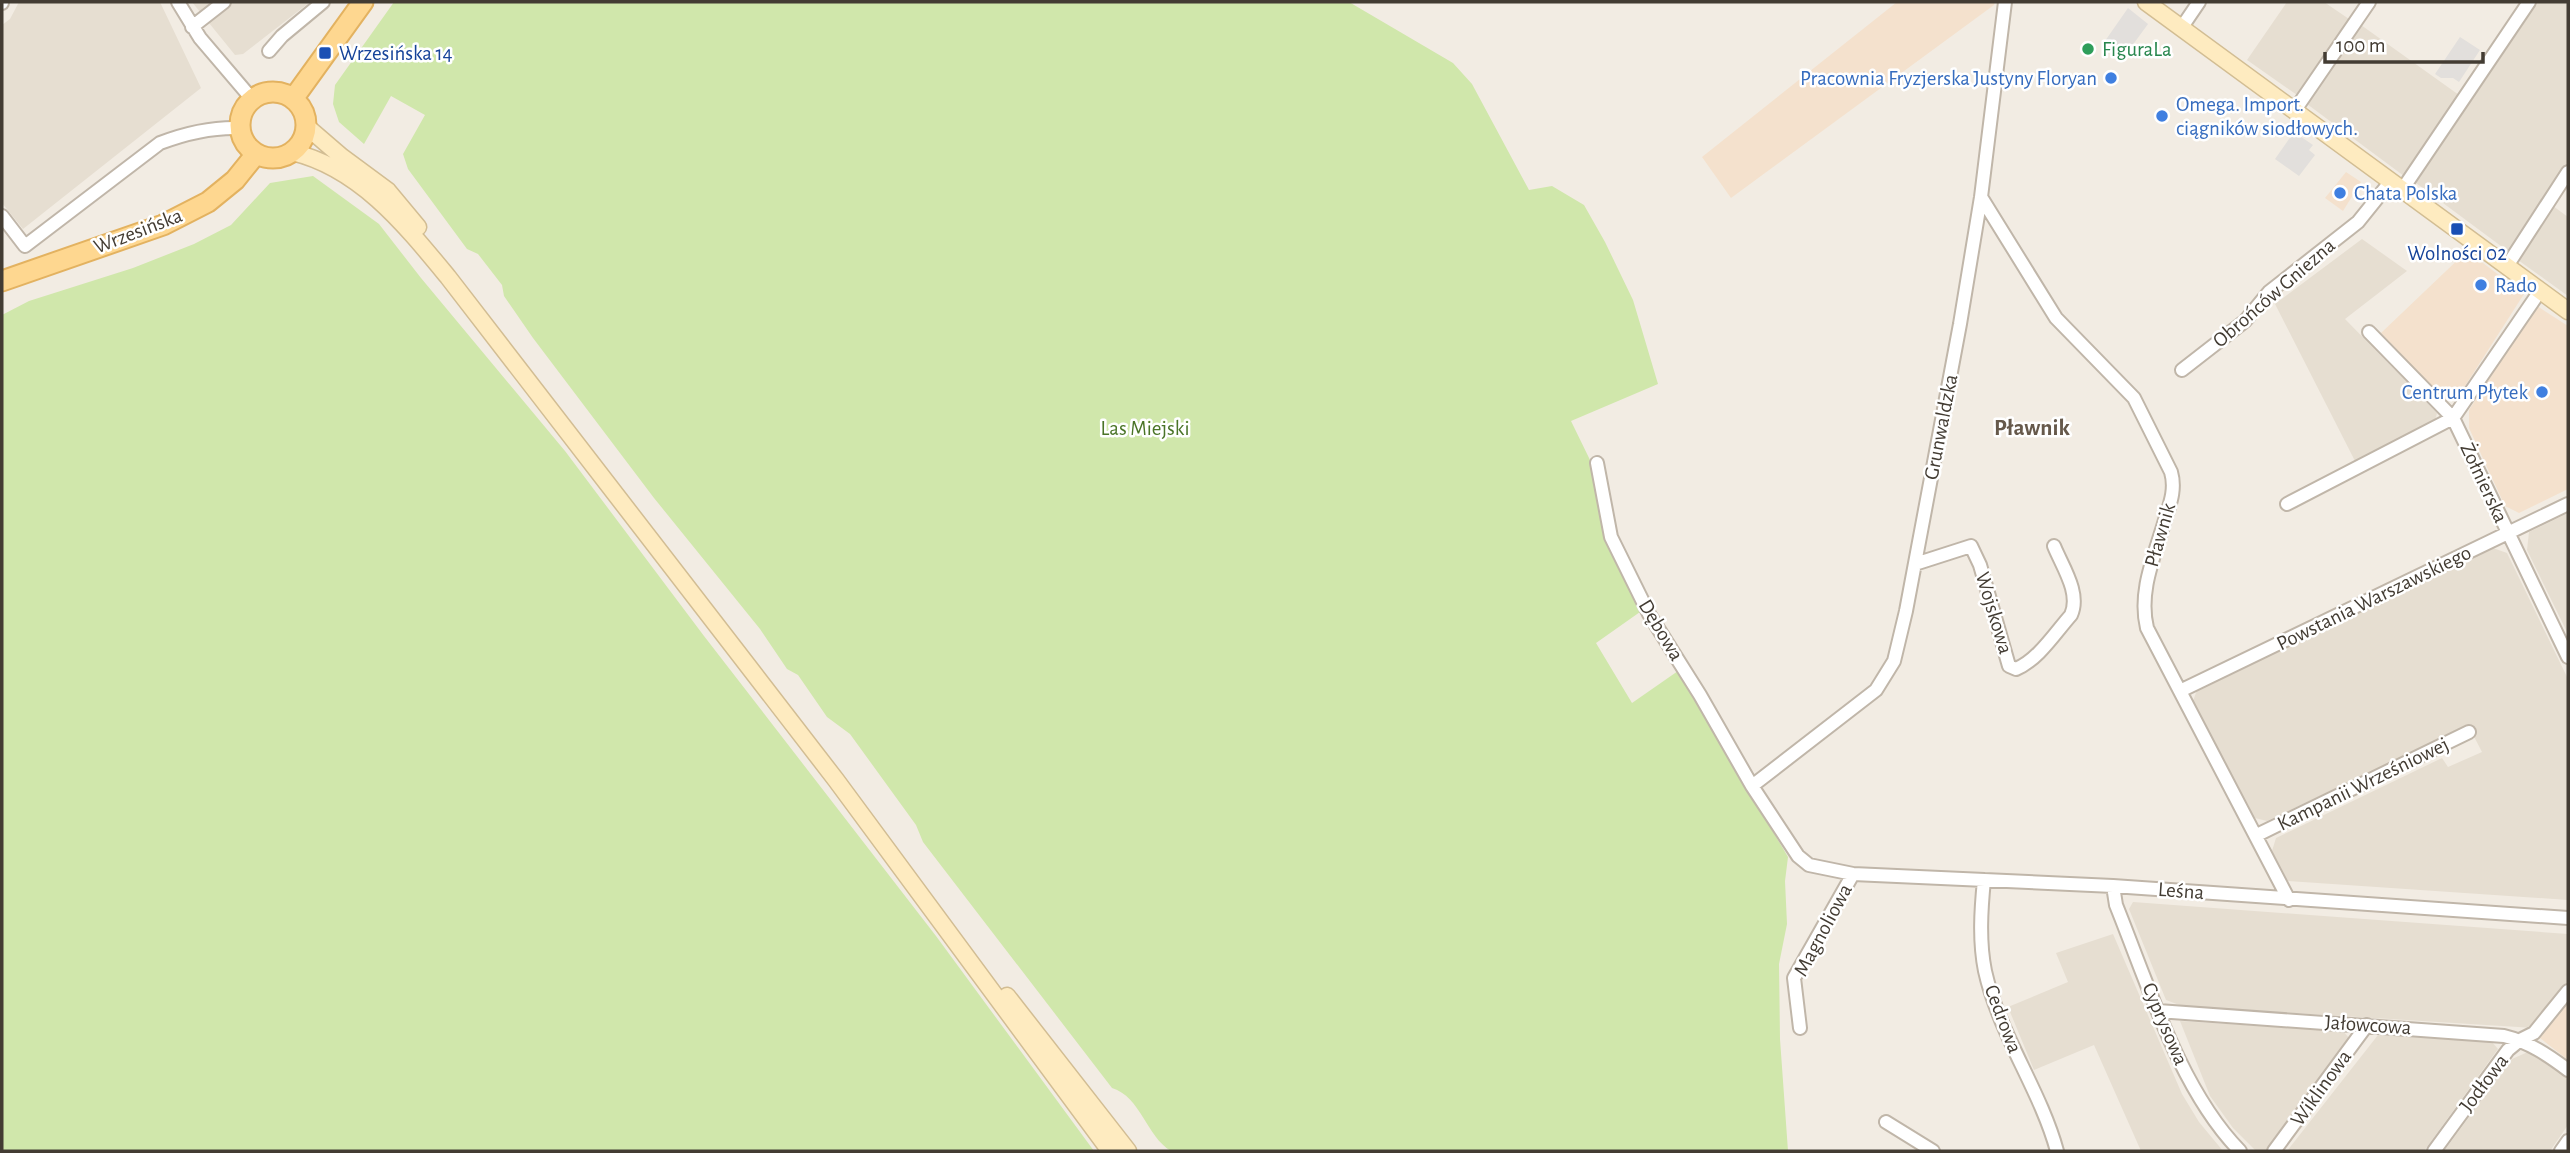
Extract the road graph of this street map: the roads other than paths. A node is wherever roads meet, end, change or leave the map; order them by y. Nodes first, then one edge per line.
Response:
1 (178, 2) edge
2 (224, 2) edge
3 (323, 2) edge
4 (362, 2) edge
5 (2005, 2) edge
6 (2146, 2) edge
7 (2199, 2) edge
8 (2369, 2) edge
9 (2529, 2) edge
10 (192, 27) junction
11 (2182, 27) junction
12 (269, 51) dead end
13 (252, 99) junction
14 (293, 99) junction
15 (2295, 110) junction
16 (306, 126) junction
17 (240, 128) junction
18 (292, 152) junction
19 (256, 154) junction
20 (2568, 172) edge
21 (2397, 186) junction
22 (1981, 197) junction
23 (2, 216) edge
24 (2507, 266) junction
25 (448, 277) junction
26 (2, 281) edge
27 (2540, 290) junction
28 (2568, 311) edge
29 (2369, 332) dead end
30 (2182, 370) dead end
31 (2454, 418) junction
32 (1597, 463) dead end
33 (2287, 504) dead end
34 (2568, 504) edge
35 (2507, 534) junction
36 (2054, 546) dead end
37 (1915, 564) junction
38 (2568, 657) edge
39 (2180, 691) junction
40 (2469, 732) dead end
41 (1752, 786) junction
42 (2257, 835) junction
43 (1798, 856) joint
44 (1853, 874) junction
45 (1984, 880) junction
46 (2113, 886) junction
47 (2289, 900) junction
48 (934, 911) junction
49 (2568, 918) edge
50 (2568, 991) edge
51 (2158, 1011) junction
52 (2367, 1024) junction
53 (1800, 1028) dead end
54 (2520, 1040) junction
55 (2568, 1070) edge
56 (1886, 1122) dead end
57 (2568, 1140) edge
58 (1111, 1151) edge
59 (1128, 1151) edge
60 (1933, 1151) edge
61 (2057, 1151) edge
62 (2240, 1151) edge
63 (2274, 1151) edge
64 (2434, 1151) edge
65 (2561, 1151) edge

1 - 10 street
2 - 10 street
3 - 12 street
4 - 14 main road
5 - 22 street, Grunwaldzka
6 - 11 main road
7 - 11 street
8 - 15 street
9 - 21 street, Obrońców Gniezna
10 - 13 street
11 - 15 main road
13 - 14 main road
13 - 17 main road
14 - 16 main road
15 - 21 main road
16 - 18 main road
16 - 25 main road
17 - 19 main road
17 - 23 street
18 - 19 main road
18 - 25 main road
19 - 26 main road, Wrzesińska
20 - 24 street
21 - 24 main road
21 - 30 street, Obrońców Gniezna
22 - 37 street, Grunwaldzka
22 - 39 street, Pławnik
24 - 27 main road
25 - 48 main road
27 - 28 main road
27 - 31 street
29 - 31 street, Żołnierska
31 - 33 street
31 - 35 street, Żołnierska
32 - 41 street, Dębowa
34 - 35 street, Powstania Warszawskiego
35 - 38 street, Żołnierska
35 - 39 street, Powstania Warszawskiego
36 - 37 street, Wojskowa
37 - 41 street, Grunwaldzka
39 - 42 street, Pławnik
40 - 42 street, Kampanii Wrześniowej
41 - 43 street, Dębowa
42 - 47 street, Pławnik
43 - 44 street, Leśna
44 - 45 street, Leśna
44 - 53 street, Magnoliowa
45 - 46 street, Leśna
45 - 61 street, Cedrowa
46 - 47 street, Leśna
46 - 51 street, Cyprysowa
47 - 49 street, Leśna
48 - 58 main road
48 - 59 main road
50 - 54 street, Jodłowa
51 - 52 street, Jałowcowa
51 - 62 street, Cyprysowa
52 - 54 street, Jałowcowa
52 - 63 street, Wiklinowa
54 - 55 street, Jałowcowa
54 - 64 street, Jodłowa
56 - 60 street
57 - 65 street

